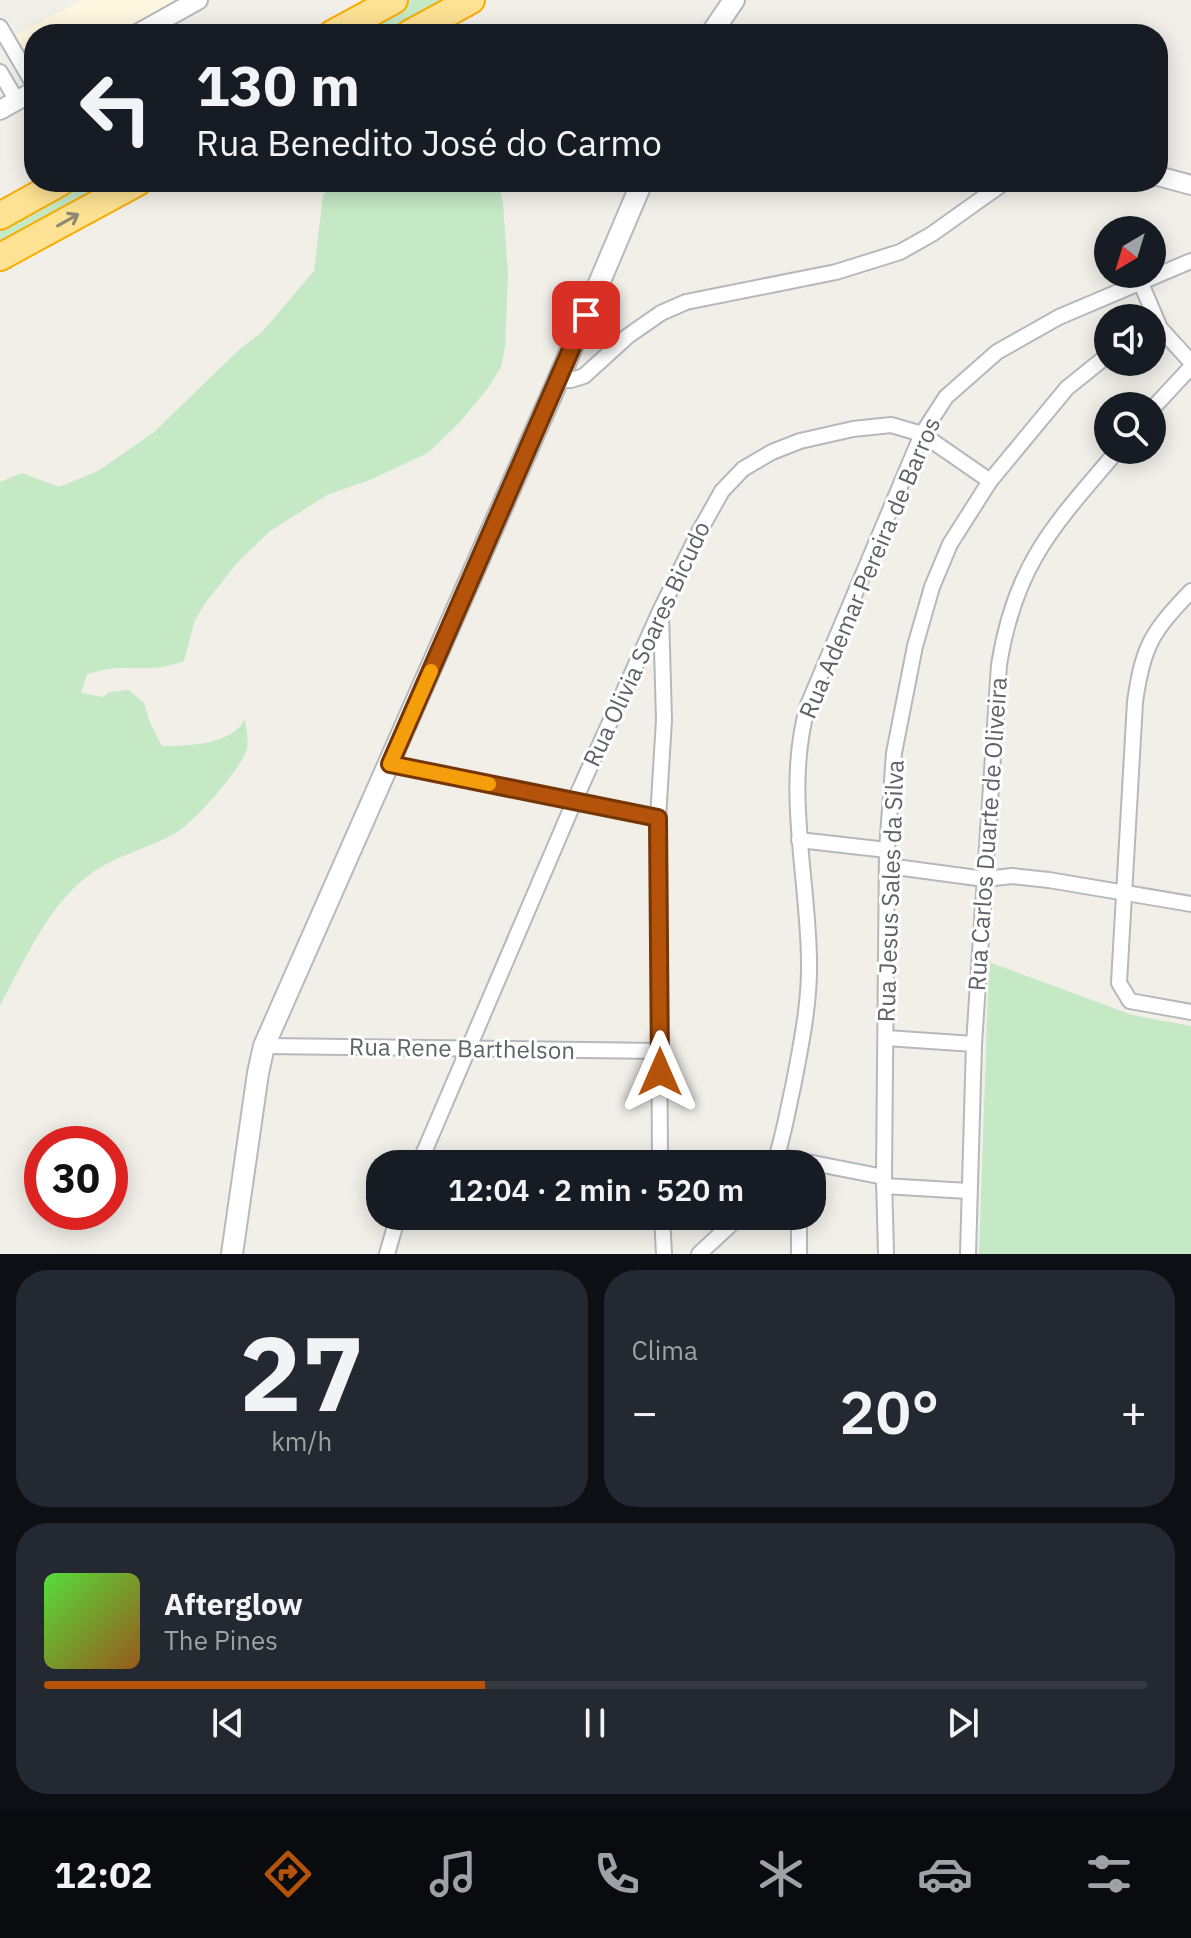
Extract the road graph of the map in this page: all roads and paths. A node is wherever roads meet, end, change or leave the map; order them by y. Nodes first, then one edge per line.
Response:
1 (198, 0) edge
2 (394, 0) edge
3 (471, 0) edge
4 (734, 0) edge
5 (155, 24) edge
6 (350, 24) edge
7 (427, 24) edge
8 (718, 24) edge
9 (0, 27) edge
10 (24, 68) edge
11 (0, 72) edge
12 (8, 105) edge
13 (1168, 179) edge
14 (1191, 185) edge
15 (43, 192) edge
16 (120, 192) edge
17 (638, 192) edge
18 (991, 192) edge
19 (0, 216) edge
20 (0, 257) edge
21 (1191, 261) edge
22 (1166, 271) edge
23 (1124, 288) edge
24 (1166, 340) edge
25 (1191, 364) edge
26 (1094, 366) edge
27 (558, 380) junction
28 (1166, 393) edge
29 (922, 434) junction
30 (1106, 464) edge
31 (990, 481) junction
32 (1191, 591) edge
33 (661, 609) junction
34 (640, 656) junction
35 (663, 671) junction
36 (390, 764) junction
37 (574, 802) junction
38 (658, 818) junction
39 (799, 840) junction
40 (887, 850) junction
41 (888, 866) junction
42 (985, 879) junction
43 (1125, 894) junction
44 (1191, 904) edge
45 (1191, 1012) edge
46 (886, 1038) junction
47 (974, 1044) junction
48 (264, 1046) junction
49 (467, 1049) junction
50 (660, 1051) junction
51 (425, 1150) edge
52 (660, 1150) edge
53 (777, 1150) edge
54 (826, 1170) edge
55 (884, 1181) junction
56 (968, 1191) junction
57 (394, 1230) edge
58 (663, 1230) edge
59 (725, 1230) edge
60 (799, 1230) edge
61 (232, 1254) edge
62 (387, 1254) edge
63 (664, 1254) edge
64 (699, 1254) edge
65 (799, 1254) edge
66 (886, 1254) edge
67 (968, 1254) edge

1 - 5 street
2 - 6 highway
3 - 7 highway
4 - 8 main road
9 - 10 street
11 - 12 street
13 - 14 street
15 - 19 highway
20 -> 16 highway
17 - 27 main road
18 - 27 street
21 - 22 street, Rua Ademar Pereira de Barros
23 - 29 street, Rua Ademar Pereira de Barros
24 - 25 street
25 - 28 street
26 - 31 street, Rua Jesus Sales da Silva
27 - 36 main road
29 - 31 street, Rua Olivia Soares Bicudo
29 - 33 street, Rua Olivia Soares Bicudo
29 - 39 street, Rua Ademar Pereira de Barros
30 - 42 street, Rua Carlos Duarte de Oliveira
31 - 40 street, Rua Jesus Sales da Silva
32 - 43 street
33 - 34 street, Rua Olivia Soares Bicudo
33 - 35 street
34 - 35 street
34 - 37 street, Rua Olivia Soares Bicudo
35 - 38 street
36 - 37 street
36 - 48 main road
37 - 38 street
37 - 49 street, Rua Olivia Soares Bicudo
38 - 50 street
39 - 40 street
39 - 53 street, Rua Ademar Pereira de Barros
40 - 41 street, Rua Jesus Sales da Silva
41 - 42 street
41 - 46 street, Rua Jesus Sales da Silva
42 - 43 street
42 - 47 street, Rua Carlos Duarte de Oliveira
43 - 44 street
43 - 45 street
46 - 47 street
46 - 55 street, Rua Jesus Sales da Silva
47 - 56 street, Rua Carlos Duarte de Oliveira
48 - 49 street, Rua Rene Barthelson
48 - 61 main road
49 - 50 street, Rua Rene Barthelson
49 - 51 street, Rua Olivia Soares Bicudo
50 - 52 street
54 - 55 street
55 - 56 street
55 - 66 street, Rua Jesus Sales da Silva
56 - 67 street, Rua Carlos Duarte de Oliveira
57 - 62 street
58 - 63 street
59 - 64 street
60 - 65 street

